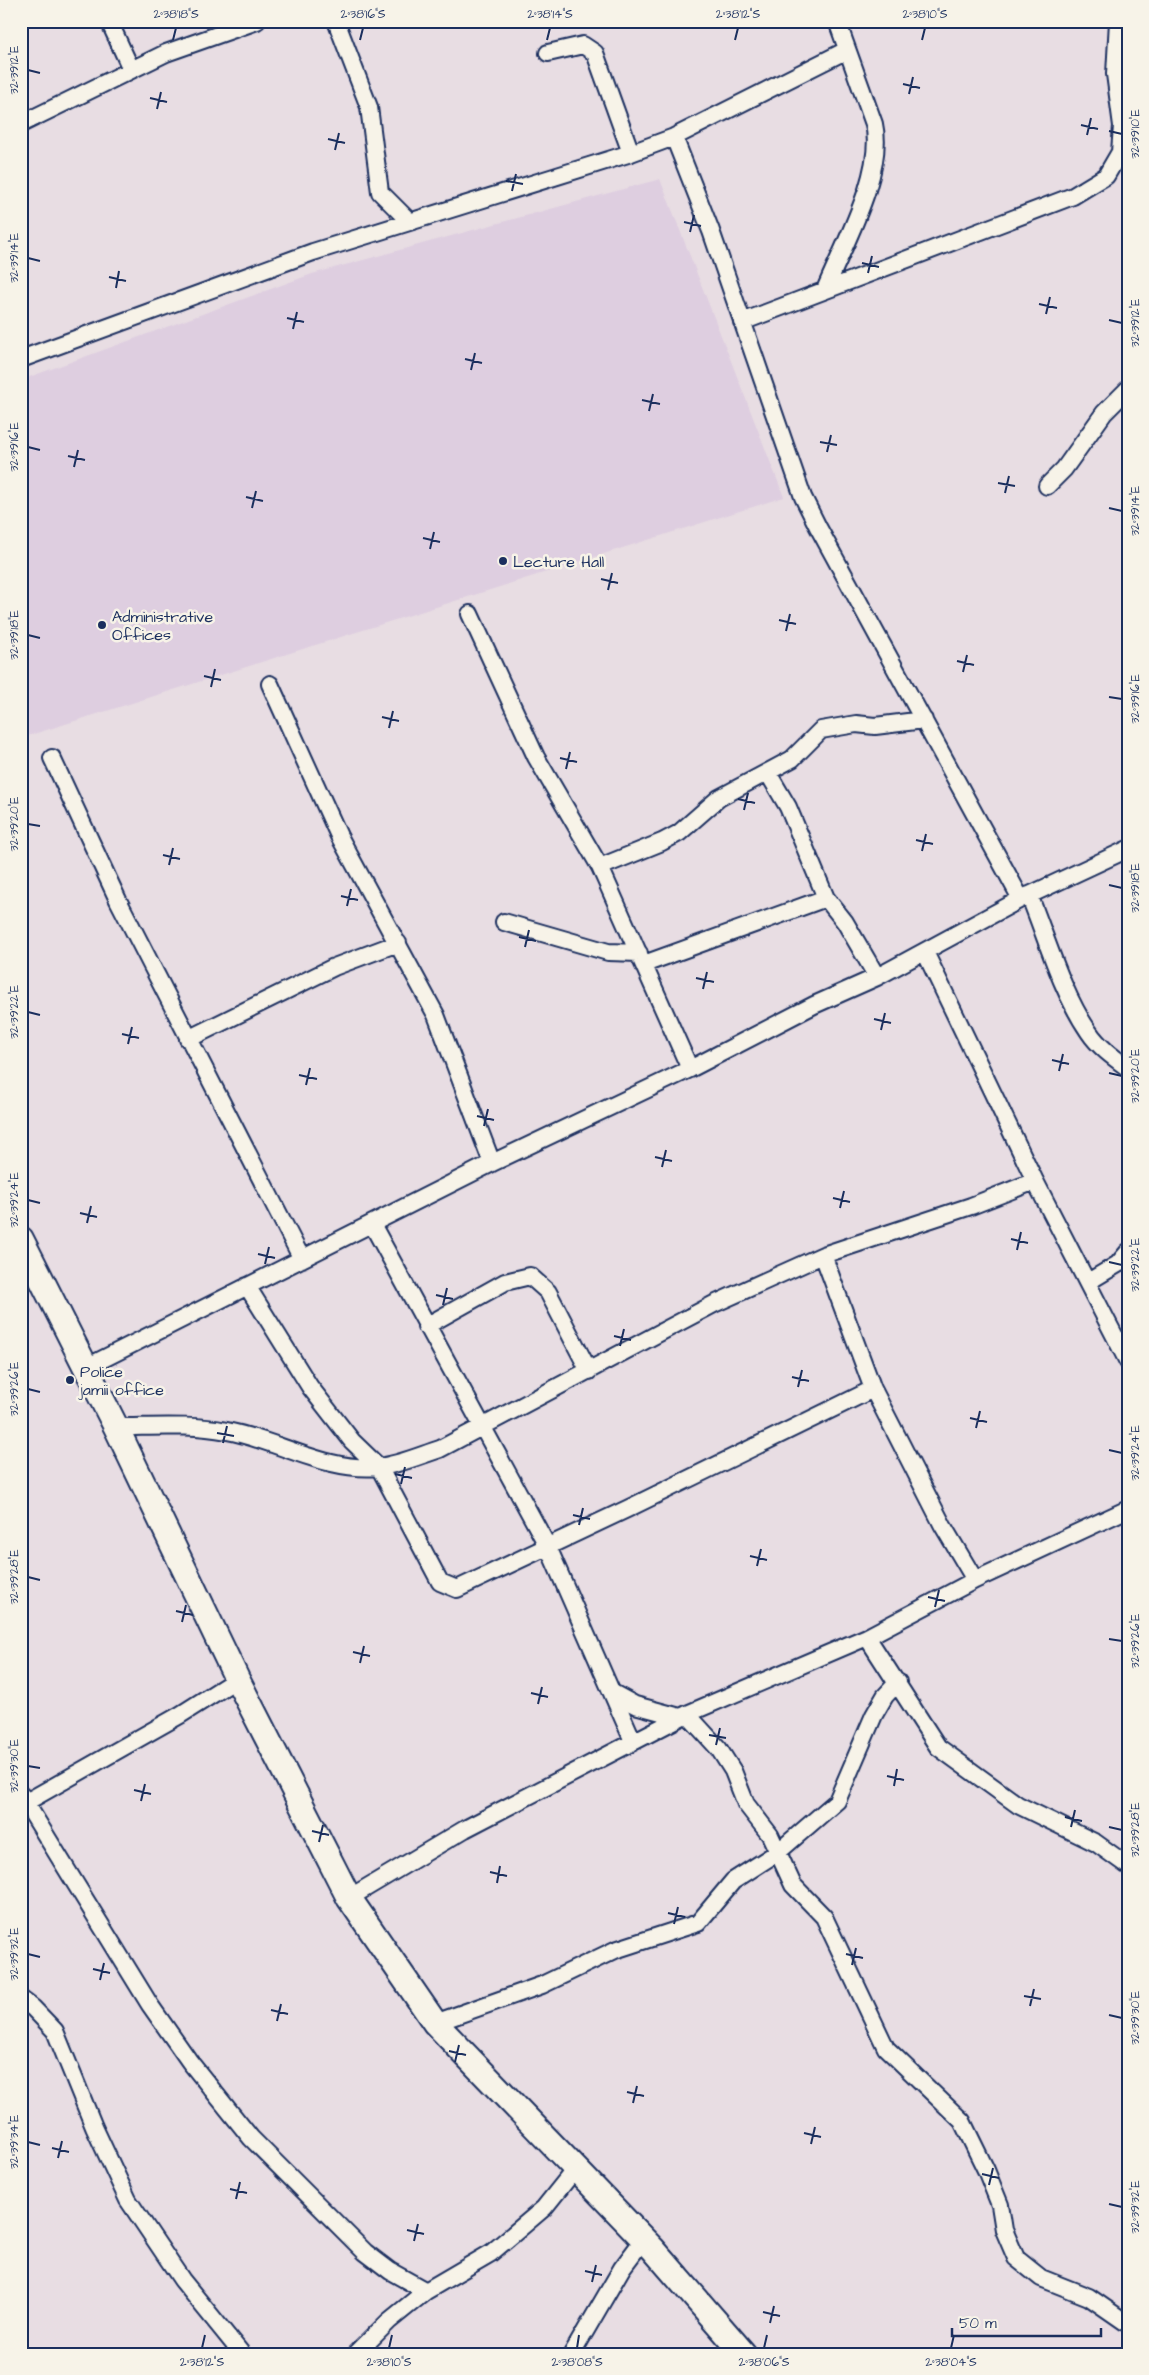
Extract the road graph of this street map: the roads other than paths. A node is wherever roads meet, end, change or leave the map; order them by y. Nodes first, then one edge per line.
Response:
1 (109, 21) edge
2 (257, 21) edge
3 (336, 21) edge
4 (837, 21) edge
5 (1108, 21) edge
6 (1117, 29) edge
7 (848, 50) junction
8 (548, 53) dead end
9 (131, 69) junction
10 (21, 124) edge
11 (674, 137) junction
12 (1124, 151) edge
13 (631, 153) junction
14 (409, 221) junction
15 (825, 290) junction
16 (742, 322) junction
17 (21, 359) edge
18 (1128, 389) edge
19 (1047, 486) dead end
20 (470, 614) dead end
21 (270, 684) dead end
22 (924, 720) junction
23 (52, 758) dead end
24 (768, 773) junction
25 (1128, 849) edge
26 (600, 868) junction
27 (1025, 897) junction
28 (826, 898) junction
29 (504, 922) dead end
30 (398, 943) junction
31 (925, 952) junction
32 (642, 959) junction
33 (877, 977) junction
34 (188, 1038) junction
35 (1128, 1068) edge
36 (690, 1069) junction
37 (492, 1163) junction
38 (1035, 1181) junction
39 (372, 1224) junction
40 (21, 1239) edge
41 (1128, 1252) edge
42 (823, 1255) junction
43 (302, 1259) junction
44 (1088, 1282) junction
45 (247, 1286) junction
46 (426, 1326) junction
47 (1128, 1362) edge
48 (87, 1367) junction
49 (589, 1371) junction
50 (873, 1389) junction
51 (116, 1427) junction
52 (482, 1428) junction
53 (379, 1467) junction
54 (1128, 1509) edge
55 (548, 1548) junction
56 (974, 1580) junction
57 (867, 1638) junction
58 (237, 1679) junction
59 (898, 1682) junction
60 (612, 1693) junction
61 (684, 1715) junction
62 (633, 1741) junction
63 (23, 1801) edge
64 (778, 1852) junction
65 (1128, 1866) edge
66 (349, 1898) junction
67 (21, 1999) edge
68 (436, 2023) junction
69 (576, 2168) junction
70 (643, 2240) junction
71 (426, 2291) junction
72 (1128, 2324) edge
73 (242, 2354) edge
74 (356, 2354) edge
75 (572, 2354) edge
76 (744, 2354) edge

1 - 9 street
2 - 9 street
3 - 14 street
4 - 7 street
5 - 6 street
6 - 12 street
7 - 11 street
7 - 15 street
8 - 13 street
9 - 10 street
11 - 13 street
11 - 16 street
12 - 15 street
13 - 14 street
14 - 17 street
15 - 16 street
16 - 22 street
18 - 19 street
20 - 26 street
21 - 30 street
22 - 24 street
22 - 27 street
23 - 34 street
24 - 26 street
24 - 28 street
25 - 27 street
26 - 32 street
27 - 31 street
27 - 35 street
28 - 32 street
28 - 33 street
29 - 32 street
30 - 34 street
30 - 37 street
31 - 33 street
31 - 38 street
32 - 36 street
33 - 36 street
34 - 43 street
36 - 37 street
37 - 39 street
38 - 42 street
38 - 44 street
39 - 43 street
39 - 46 street
40 - 48 main road
41 - 44 street
42 - 49 street
42 - 50 street
43 - 45 street
44 - 47 street
45 - 48 street
45 - 53 street
46 - 49 street
46 - 52 street
48 - 51 main road
49 - 52 street
50 - 55 street
50 - 56 street
51 - 53 street
51 - 58 main road
52 - 53 street
52 - 55 street
53 - 55 street
54 - 56 street
55 - 60 street
56 - 57 street
57 - 59 street
57 - 61 street
58 - 63 street
58 - 66 main road
59 - 64 street
59 - 65 street
60 - 61 street
60 - 62 street
61 - 62 street
61 - 64 street
62 - 66 street
63 - 71 street
64 - 68 street
64 - 72 street
66 - 68 main road
67 - 73 street
68 - 69 main road
69 - 70 main road
69 - 71 street
70 - 75 street
70 - 76 main road
71 - 74 street

